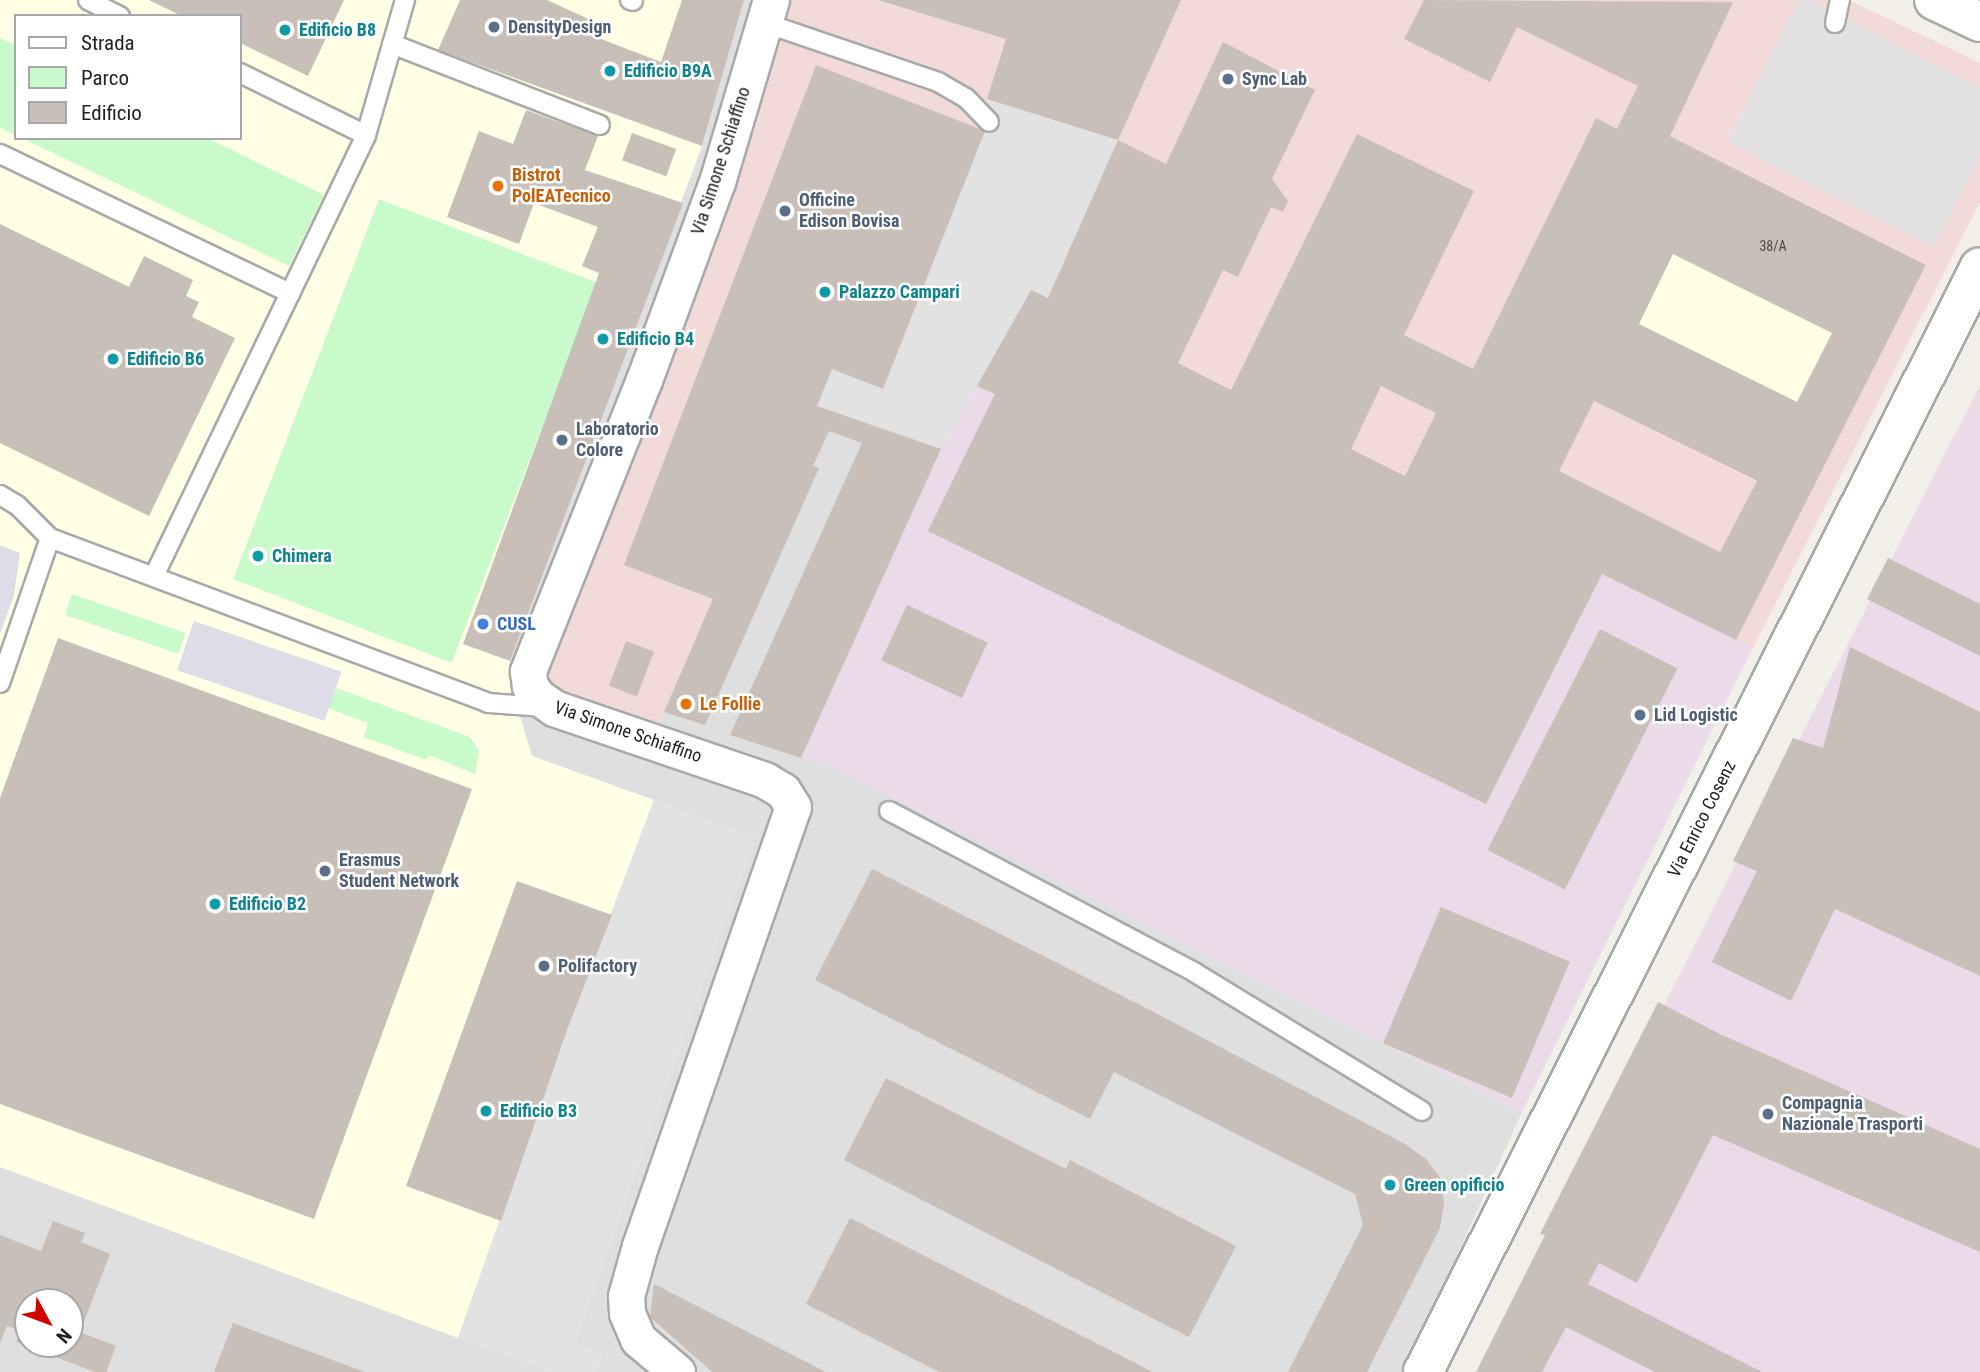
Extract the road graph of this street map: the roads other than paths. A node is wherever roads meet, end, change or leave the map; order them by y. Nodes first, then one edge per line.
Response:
1 (88, 0) edge
2 (405, 0) edge
3 (1840, 0) edge
4 (1934, 0) edge
5 (768, 12) edge
6 (116, 14) edge
7 (1980, 22) edge
8 (1835, 23) dead end
9 (392, 44) junction
10 (242, 74) edge
11 (989, 122) dead end
12 (600, 125) dead end
13 (366, 135) junction
14 (0, 154) edge
15 (1980, 267) edge
16 (290, 293) junction
17 (0, 495) edge
18 (50, 538) junction
19 (154, 576) junction
20 (0, 683) edge
21 (554, 708) junction
22 (889, 811) dead end
23 (1422, 1111) dead end
24 (677, 1372) edge
25 (1423, 1372) edge

1 - 6 lane
2 - 9 lane
3 - 8 lane
4 - 7 street
5 - 11 lane
5 - 21 street, Via Simone Schiaffino
9 - 12 lane
9 - 13 lane
10 - 13 lane
13 - 16 lane
14 - 16 lane
15 - 25 street, Via Enrico Cosenz
16 - 19 lane
17 - 18 lane
18 - 19 lane
18 - 20 lane
19 - 21 lane
21 - 24 street, Via Simone Schiaffino
22 - 23 lane

